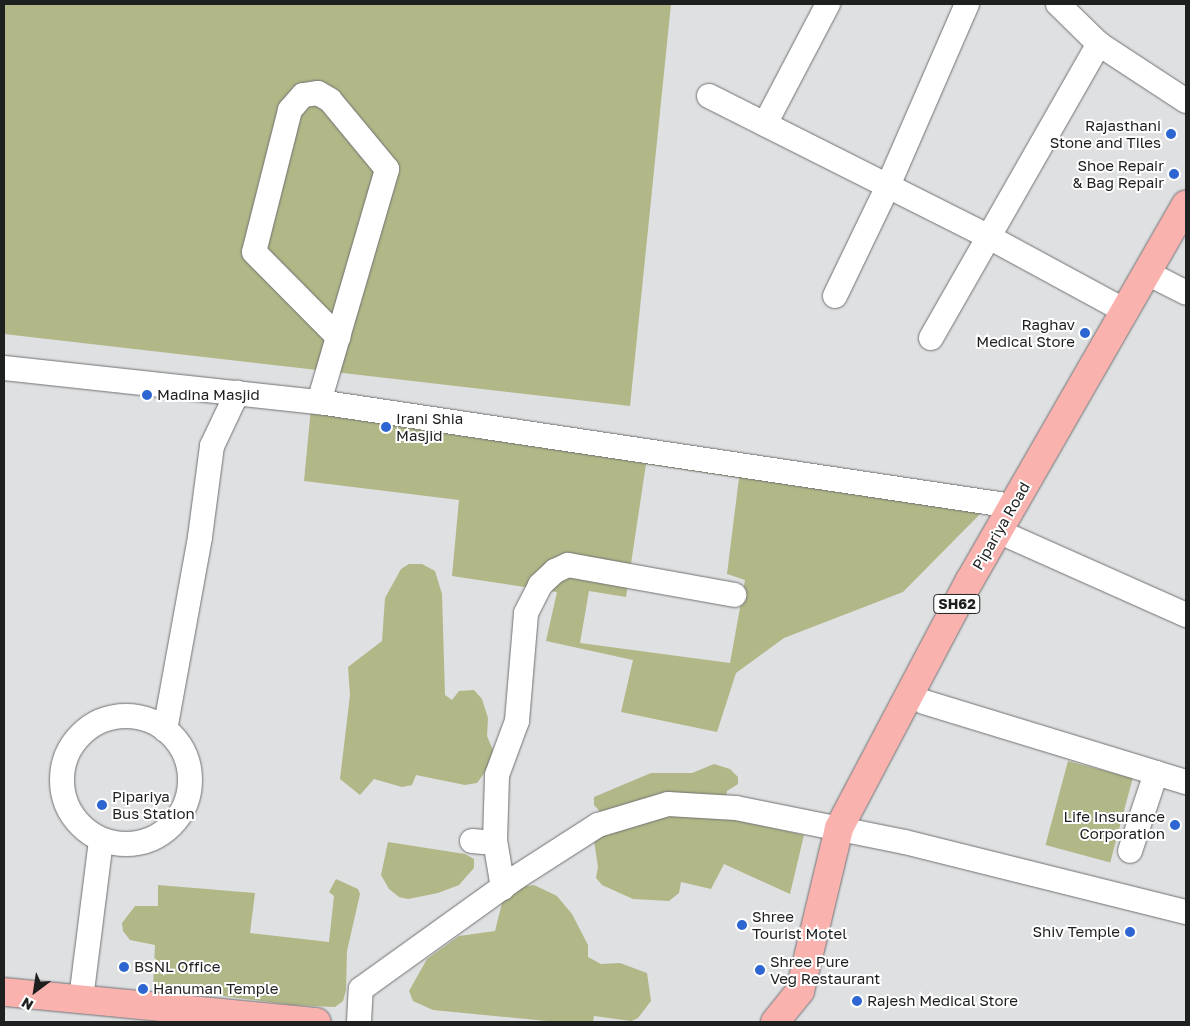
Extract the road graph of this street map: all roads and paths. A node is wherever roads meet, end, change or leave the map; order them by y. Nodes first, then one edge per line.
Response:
1 (828, 4) edge
2 (968, 4) edge
3 (1058, 4) edge
4 (1099, 44) junction
5 (709, 96) dead end
6 (1186, 101) edge
7 (765, 124) junction
8 (887, 188) junction
9 (1186, 205) edge
10 (1186, 232) edge
11 (987, 236) junction
12 (1160, 279) junction
13 (1186, 294) edge
14 (835, 296) dead end
15 (1126, 311) junction
16 (338, 337) junction
17 (931, 338) dead end
18 (4, 368) edge
19 (237, 393) junction
20 (319, 402) junction
21 (1012, 506) junction
22 (1005, 534) junction
23 (734, 595) dead end
24 (1186, 615) edge
25 (924, 702) junction
26 (165, 730) junction
27 (1156, 773) junction
28 (1186, 782) edge
29 (847, 830) junction
30 (101, 840) junction
31 (472, 841) dead end
32 (495, 844) junction
33 (1130, 851) dead end
34 (503, 888) junction
35 (1186, 912) edge
36 (4, 992) edge
37 (81, 999) junction
38 (317, 1022) edge
39 (358, 1022) edge
40 (775, 1022) edge
41 (796, 1022) edge

1 - 7 street
2 - 8 street
3 - 4 street
4 - 6 street
4 - 11 street
5 - 7 street
7 - 8 street
8 - 11 street
8 - 14 street
9 - 15 main road, Pipariya Road / SH62
10 - 12 main road, Pipariya Road / SH62
11 - 15 street
11 - 17 street
12 - 13 street
12 - 22 main road, Pipariya Road / SH62
15 - 21 main road, Pipariya Road / SH62
16 - 16 street
16 - 20 street
18 - 19 street
19 - 20 street
19 - 26 street
20 - 21 street
21 - 22 main road, Pipariya Road / SH62
22 - 24 street
22 - 25 main road, Pipariya Road / SH62
22 - 29 main road, Pipariya Road / SH62
23 - 32 street
25 - 27 street
25 - 29 main road, Pipariya Road / SH62
26 - 30 street
26 - 30 street
27 - 28 street
27 - 33 street
29 - 34 street
29 - 35 street
29 - 40 main road, Pipariya Road / SH62
29 - 41 main road, Pipariya Road / SH62
30 - 37 street
31 - 32 street
32 - 34 street
34 - 39 street
36 - 37 main road
37 - 38 main road

